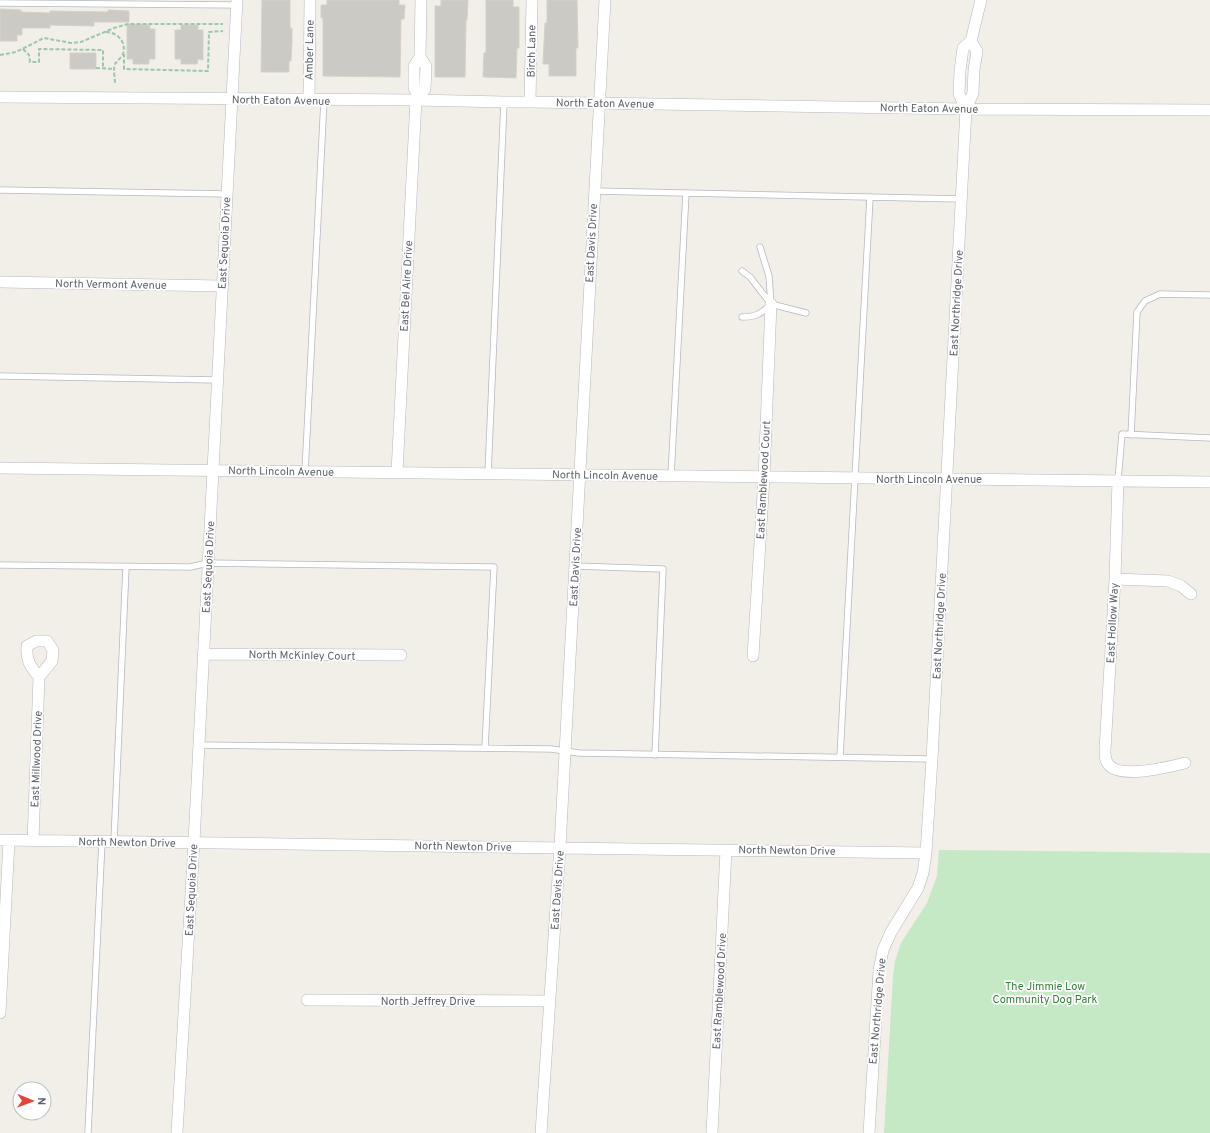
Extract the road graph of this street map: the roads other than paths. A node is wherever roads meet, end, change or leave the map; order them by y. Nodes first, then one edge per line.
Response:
1 (310, 0) edge
2 (421, 0) edge
3 (532, 0) edge
4 (605, 0) edge
5 (981, 0) edge
6 (0, 3) edge
7 (237, 3) edge
8 (0, 97) edge
9 (232, 99) junction
10 (418, 99) junction
11 (309, 100) junction
12 (324, 100) junction
13 (504, 102) junction
14 (530, 102) junction
15 (600, 103) junction
16 (966, 108) junction
17 (1210, 110) edge
18 (0, 190) edge
19 (594, 191) junction
20 (686, 193) junction
21 (227, 194) junction
22 (870, 197) junction
23 (961, 199) junction
24 (760, 247) dead end
25 (742, 271) dead end
26 (0, 282) edge
27 (222, 286) junction
28 (1210, 295) edge
29 (771, 304) junction
30 (806, 313) dead end
31 (742, 318) dead end
32 (0, 376) edge
33 (217, 380) junction
34 (1131, 435) junction
35 (1210, 438) edge
36 (0, 468) edge
37 (213, 471) junction
38 (305, 472) junction
39 (397, 472) junction
40 (488, 474) junction
41 (580, 475) junction
42 (671, 476) junction
43 (764, 477) junction
44 (855, 478) junction
45 (946, 479) junction
46 (1118, 480) junction
47 (1210, 482) edge
48 (208, 563) junction
49 (0, 565) edge
50 (575, 566) junction
51 (126, 567) junction
52 (1115, 579) junction
53 (1191, 594) dead end
54 (203, 654) junction
55 (401, 656) dead end
56 (753, 656) dead end
57 (39, 677) dead end
58 (199, 745) junction
59 (485, 748) junction
60 (565, 751) junction
61 (655, 754) junction
62 (840, 757) junction
63 (932, 759) junction
64 (1185, 763) dead end
65 (33, 840) junction
66 (4, 841) edge
67 (102, 841) junction
68 (114, 842) junction
69 (194, 842) junction
70 (560, 847) junction
71 (726, 850) junction
72 (926, 852) junction
73 (307, 1000) dead end
74 (549, 1001) junction
75 (0, 1013) edge
76 (88, 1133) edge
77 (177, 1133) edge
78 (541, 1133) edge
79 (712, 1133) edge
80 (869, 1133) edge

1 - 11 street, Amber Lane
2 - 10 street, East Bel Aire Drive
3 - 14 street, Birch Lane
4 - 15 street, East Davis Drive
5 - 16 street, East Northridge Drive
6 - 7 lane
7 - 9 street, East Sequoia Drive
8 - 9 street, North Eaton Avenue
9 - 11 street, North Eaton Avenue
9 - 21 street, East Sequoia Drive
10 - 12 street, North Eaton Avenue
10 - 13 street, North Eaton Avenue
10 - 39 street, East Bel Aire Drive
11 - 12 street, North Eaton Avenue
12 - 38 lane
13 - 14 street, North Eaton Avenue
13 - 40 lane
14 - 15 street, North Eaton Avenue
15 - 16 street, North Eaton Avenue
15 - 19 street, East Davis Drive
16 - 17 street, North Eaton Avenue
16 - 23 street, East Northridge Drive
18 - 21 lane
19 - 20 lane
19 - 41 street, East Davis Drive
20 - 22 lane
20 - 42 lane
21 - 27 street, East Sequoia Drive
22 - 23 lane
22 - 44 lane
23 - 45 street, East Northridge Drive
24 - 29 lane
25 - 29 lane
26 - 27 street, North Vermont Avenue
27 - 33 street, East Sequoia Drive
28 - 34 lane
29 - 30 lane
29 - 31 lane
29 - 43 street, East Ramblewood Court
32 - 33 lane
33 - 37 street, East Sequoia Drive
34 - 35 lane
34 - 46 lane
36 - 37 street, North Lincoln Avenue
37 - 38 street, North Lincoln Avenue
37 - 48 street, East Sequoia Drive
38 - 39 street, North Lincoln Avenue
39 - 40 street, North Lincoln Avenue
40 - 41 street, North Lincoln Avenue
41 - 42 street, North Lincoln Avenue
41 - 50 street, East Davis Drive
42 - 43 street, North Lincoln Avenue
43 - 44 street, North Lincoln Avenue
43 - 56 street, East Ramblewood Court
44 - 45 street, North Lincoln Avenue
44 - 62 lane
45 - 46 street, North Lincoln Avenue
45 - 63 street, East Northridge Drive
46 - 47 street, North Lincoln Avenue
46 - 52 street, East Hollow Way
48 - 51 lane
48 - 54 street, East Sequoia Drive
48 - 59 lane
49 - 51 lane
50 - 60 street, East Davis Drive
50 - 61 lane
51 - 68 lane
52 - 53 street
52 - 64 street, East Hollow Way
54 - 55 street, North McKinley Court
54 - 58 street, East Sequoia Drive
57 - 65 street, East Millwood Drive
58 - 59 lane
58 - 69 street, East Sequoia Drive
59 - 60 lane
60 - 61 lane
60 - 70 street, East Davis Drive
61 - 62 lane
62 - 63 lane
63 - 72 street, East Northridge Drive
65 - 66 street, North Newton Drive
65 - 67 street, North Newton Drive
66 - 75 street
67 - 68 street, North Newton Drive
67 - 76 lane
68 - 69 street, North Newton Drive
69 - 70 street, North Newton Drive
69 - 77 street, East Sequoia Drive
70 - 71 street, North Newton Drive
70 - 74 street, East Davis Drive
71 - 72 street, North Newton Drive
71 - 79 street, East Ramblewood Drive
72 - 80 street, East Northridge Drive
73 - 74 street, North Jeffrey Drive
74 - 78 street, East Davis Drive

